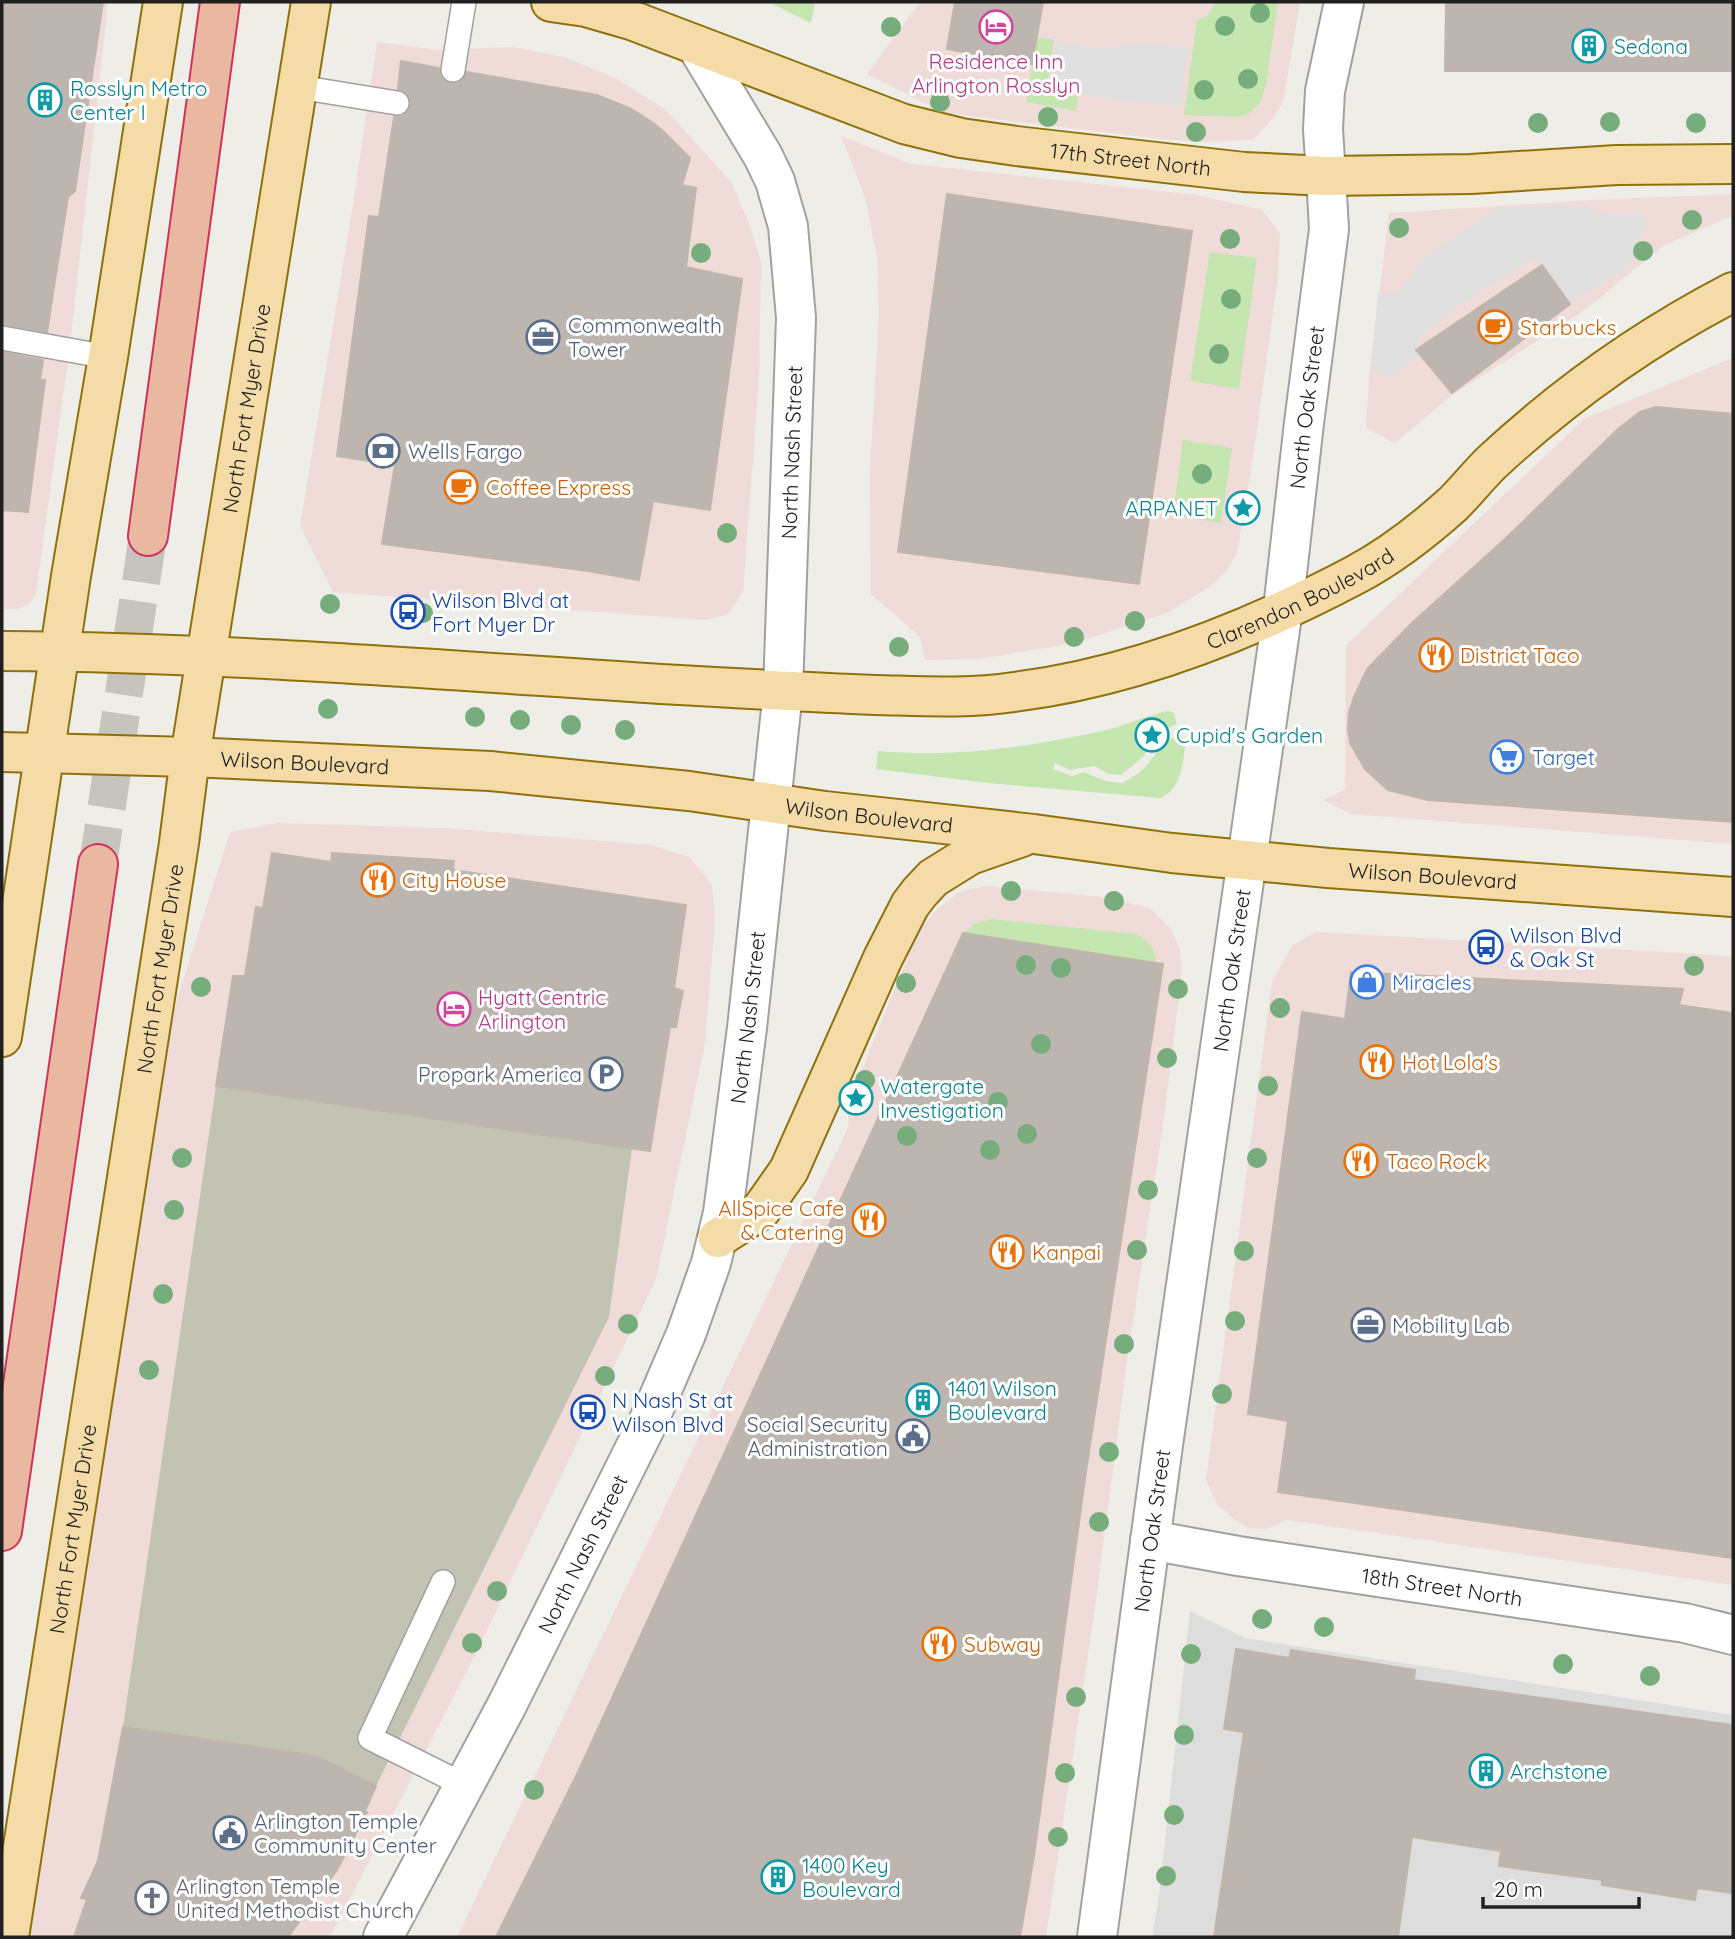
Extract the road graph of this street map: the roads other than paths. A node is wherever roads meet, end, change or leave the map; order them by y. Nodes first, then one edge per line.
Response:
1 (163, 2) edge
2 (220, 2) edge
3 (311, 2) edge
4 (464, 2) edge
5 (551, 2) edge
6 (1344, 2) edge
7 (696, 45) junction
8 (453, 70) dead end
9 (299, 87) junction
10 (397, 103) dead end
11 (1733, 164) edge
12 (1326, 176) junction
13 (1733, 292) edge
14 (2, 338) edge
15 (108, 357) junction
16 (148, 536) tunnel mouth
17 (1283, 609) junction
18 (2, 651) edge
19 (60, 652) junction
20 (206, 656) junction
21 (783, 691) junction
22 (2, 752) edge
23 (45, 753) junction
24 (190, 757) junction
25 (771, 803) junction
26 (1034, 834) junction
27 (1248, 860) junction
28 (98, 864) tunnel mouth
29 (1733, 897) edge
30 (2, 1037) edge
31 (718, 1238) junction
32 (2, 1531) edge
33 (1150, 1540) junction
34 (443, 1582) dead end
35 (1733, 1635) edge
36 (464, 1785) junction
37 (9, 1937) edge
38 (383, 1937) edge
39 (1097, 1937) edge

1 - 15 main road
2 - 16 highway
3 - 9 main road, North Fort Myer Drive
4 - 8 lane
5 - 7 main road, 17th Street North
6 - 12 street, North Oak Street
7 - 12 main road, 17th Street North
7 - 21 street, North Nash Street
9 - 10 lane
9 - 20 main road, North Fort Myer Drive
11 - 12 main road, 17th Street North
12 - 17 street, North Oak Street
13 - 17 main road, Clarendon Boulevard
14 - 15 lane
15 - 19 main road
17 - 21 main road, Clarendon Boulevard
17 - 27 street, North Oak Street
18 - 19 main road
19 - 20 main road
19 - 23 main road
20 - 21 main road
20 - 24 main road, North Fort Myer Drive
21 - 25 street, North Nash Street
22 - 23 main road, Wilson Boulevard
23 - 24 main road, Wilson Boulevard
23 - 30 main road
24 - 25 main road, Wilson Boulevard
24 - 37 main road, North Fort Myer Drive
25 - 26 main road, Wilson Boulevard
25 - 31 street, North Nash Street
26 - 27 main road, Wilson Boulevard
26 - 31 main road
27 - 29 main road, Wilson Boulevard
27 - 33 street, North Oak Street
28 - 32 highway
31 - 36 street, North Nash Street
33 - 35 street, 18th Street North
33 - 39 street, North Oak Street
34 - 36 lane
36 - 38 street, North Nash Street

